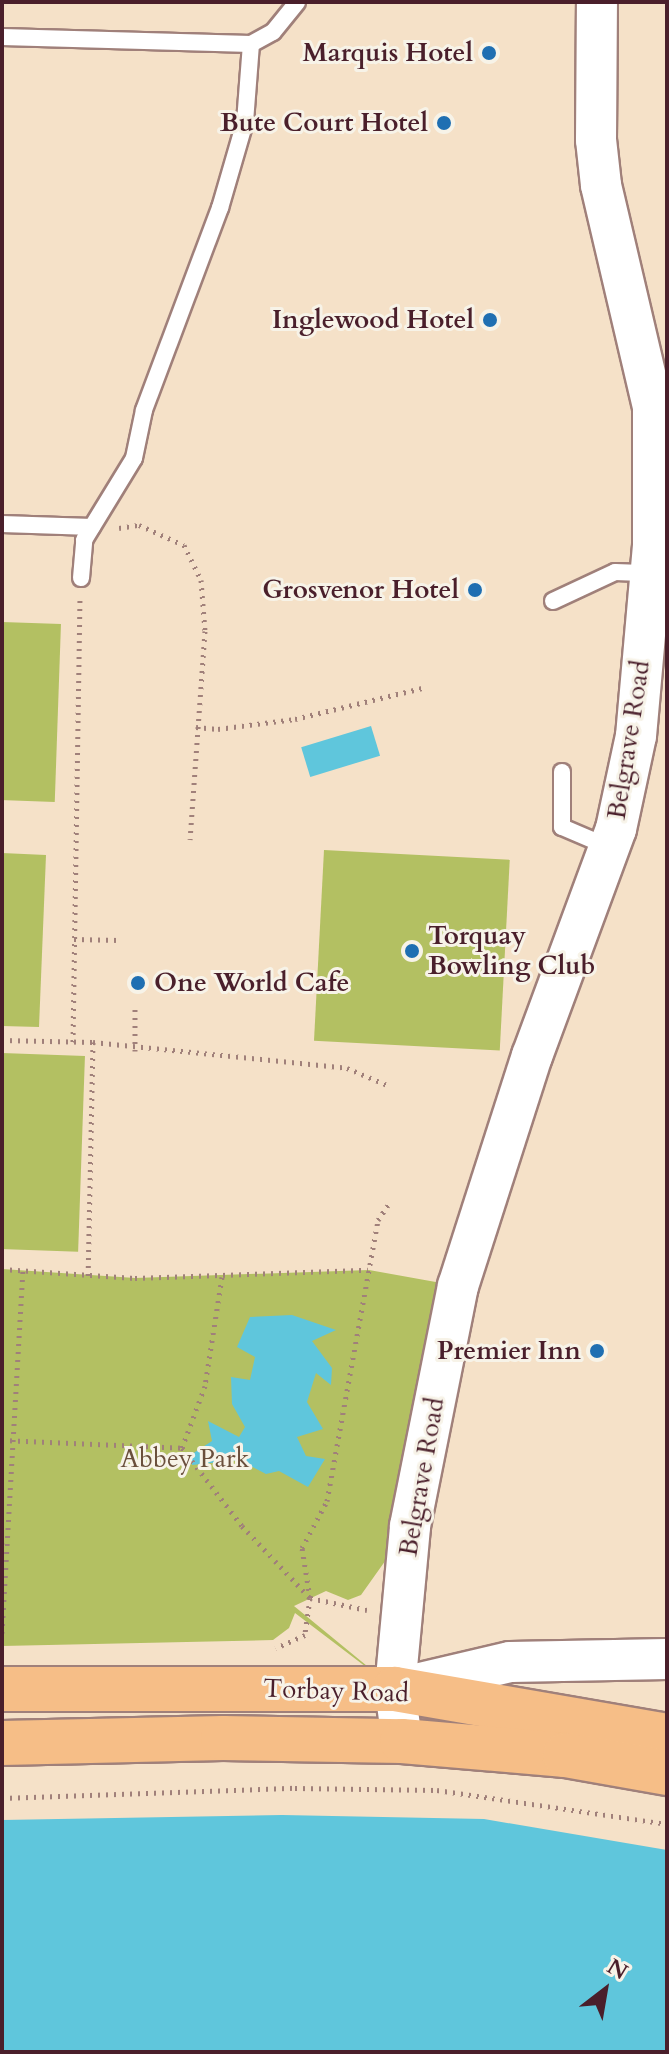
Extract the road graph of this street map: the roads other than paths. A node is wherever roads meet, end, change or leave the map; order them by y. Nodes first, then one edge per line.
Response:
1 (297, 2) edge
2 (597, 2) edge
3 (2, 37) edge
4 (251, 44) junction
5 (2, 524) edge
6 (92, 527) junction
7 (651, 573) junction
8 (81, 578) road end
9 (553, 601) dead end
10 (562, 772) dead end
11 (609, 847) junction
12 (667, 1659) edge
13 (2, 1689) edge
14 (395, 1689) junction
15 (667, 1736) edge
16 (402, 1741) junction
17 (2, 1743) edge
18 (667, 1773) edge

1 - 4 lane
2 - 7 street, Belgrave Road
3 - 4 lane
4 - 6 lane
5 - 6 lane
6 - 8 lane
7 - 9 lane
7 - 11 street, Belgrave Road
10 - 11 lane
11 - 14 street, Belgrave Road
12 - 14 street
13 - 14 main road, Torbay Road
14 - 15 main road, Torbay Road
14 - 16 street, Belgrave Road
16 - 17 main road, Torbay Road
16 - 18 main road, Torbay Road

